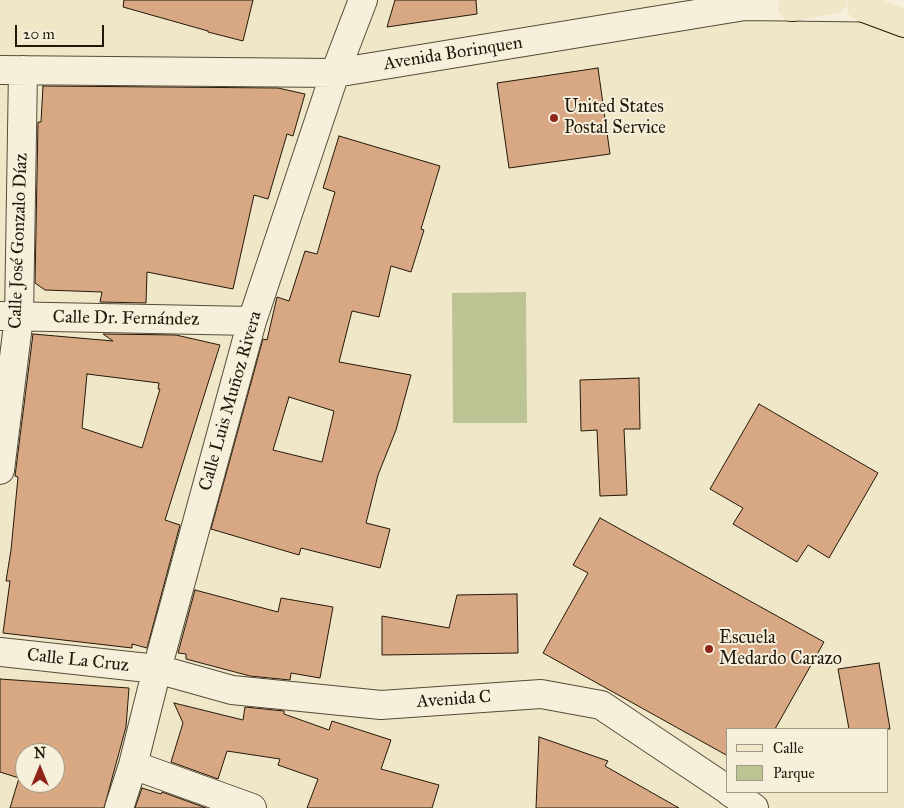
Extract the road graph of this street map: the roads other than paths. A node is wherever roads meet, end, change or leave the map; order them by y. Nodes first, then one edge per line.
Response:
1 (363, 0) edge
2 (833, 0) edge
3 (792, 7) junction
4 (861, 7) junction
5 (904, 8) edge
6 (904, 23) edge
7 (12, 70) edge
8 (335, 73) junction
9 (9, 316) edge
10 (252, 321) junction
11 (0, 470) edge
12 (0, 652) edge
13 (156, 669) junction
14 (133, 765) junction
15 (726, 789) edge
16 (732, 793) edge
17 (119, 808) edge
18 (252, 808) edge
19 (754, 808) edge

1 - 8 street, Calle Luis Muñoz Rivera
2 - 3 main road
3 - 4 street, Avenida Borinquen
3 - 8 street, Avenida Borinquen
4 - 5 street, Avenida Borinquen
4 - 6 main road
7 - 8 street, Avenida Borinquen
7 - 9 street, Calle José Gonzalo Díaz
8 - 10 street, Calle Luis Muñoz Rivera
9 - 10 street, Calle Dr. Fernández
9 - 11 street, Calle José Gonzalo Díaz
10 - 13 street, Calle Luis Muñoz Rivera
12 - 13 street, Calle La Cruz
13 - 14 street, Calle Luis Muñoz Rivera
13 - 15 street, Avenida C
14 - 17 street, Calle Luis Muñoz Rivera
14 - 18 street
16 - 19 street, Avenida C

